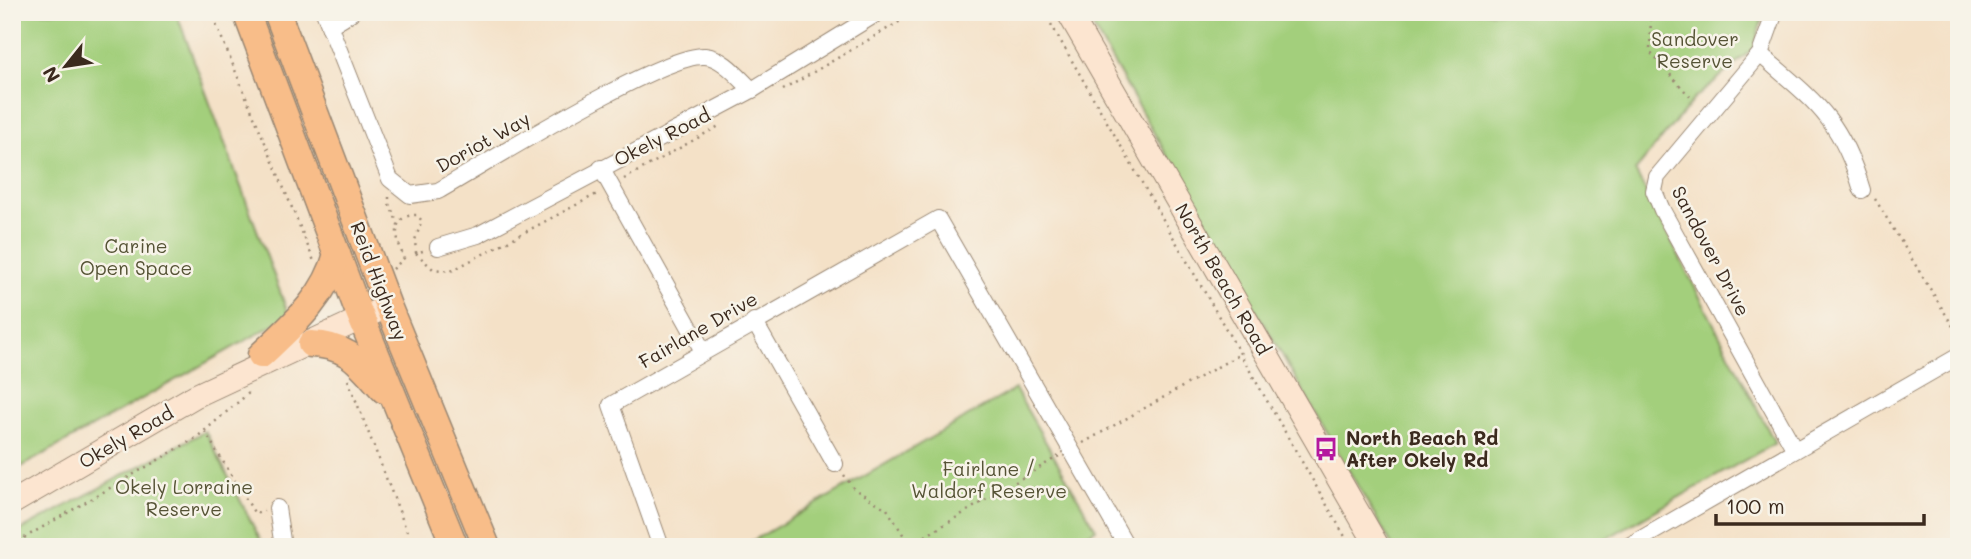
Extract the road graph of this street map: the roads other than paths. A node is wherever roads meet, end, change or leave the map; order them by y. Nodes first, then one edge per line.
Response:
1 (246, 12) edge
2 (277, 12) edge
3 (352, 12) edge
4 (879, 12) edge
5 (1053, 12) edge
6 (1068, 12) edge
7 (1775, 12) edge
8 (327, 19) edge
9 (1760, 54) junction
10 (752, 90) junction
11 (601, 168) junction
12 (1862, 190) road end
13 (438, 247) road end
14 (337, 254) junction
15 (382, 291) junction
16 (359, 312) junction
17 (754, 321) junction
18 (310, 344) junction
19 (702, 351) junction
20 (261, 355) junction
21 (1959, 356) edge
22 (245, 382) junction
23 (393, 399) junction
24 (1795, 450) junction
25 (835, 464) road end
26 (12, 503) edge
27 (277, 508) road end
28 (283, 547) edge
29 (455, 547) edge
30 (487, 547) edge
31 (661, 547) edge
32 (1127, 547) edge
33 (1361, 547) edge
34 (1378, 547) edge
35 (1627, 547) edge

1 - 14 highway, Reid Highway
2 - 15 highway, Reid Highway
3 - 8 street
4 - 10 street, Okely Road
5 - 33 main road, North Beach Road
6 - 34 main road, North Beach Road
7 - 9 street, Sandover Drive
8 - 10 street, Doriot Way
9 - 12 street
9 - 24 street, Sandover Drive
10 - 11 street, Okely Road
11 - 13 street, Okely Road
11 - 19 street
14 - 16 highway, Reid Highway
14 - 20 highway
15 - 16 main road, Okely Road
15 - 30 highway, Reid Highway
16 - 18 main road, Okely Road
16 - 20 main road, Okely Road
16 - 23 highway, Reid Highway
17 - 19 street, Fairlane Drive
17 - 25 street
17 - 32 street, Fairlane Drive
18 - 22 main road, Okely Road
18 - 23 highway
19 - 31 street, Fairlane Drive
20 - 22 main road, Okely Road
21 - 24 street
22 - 26 main road, Okely Road
23 - 29 highway, Reid Highway
24 - 35 street
27 - 28 street

